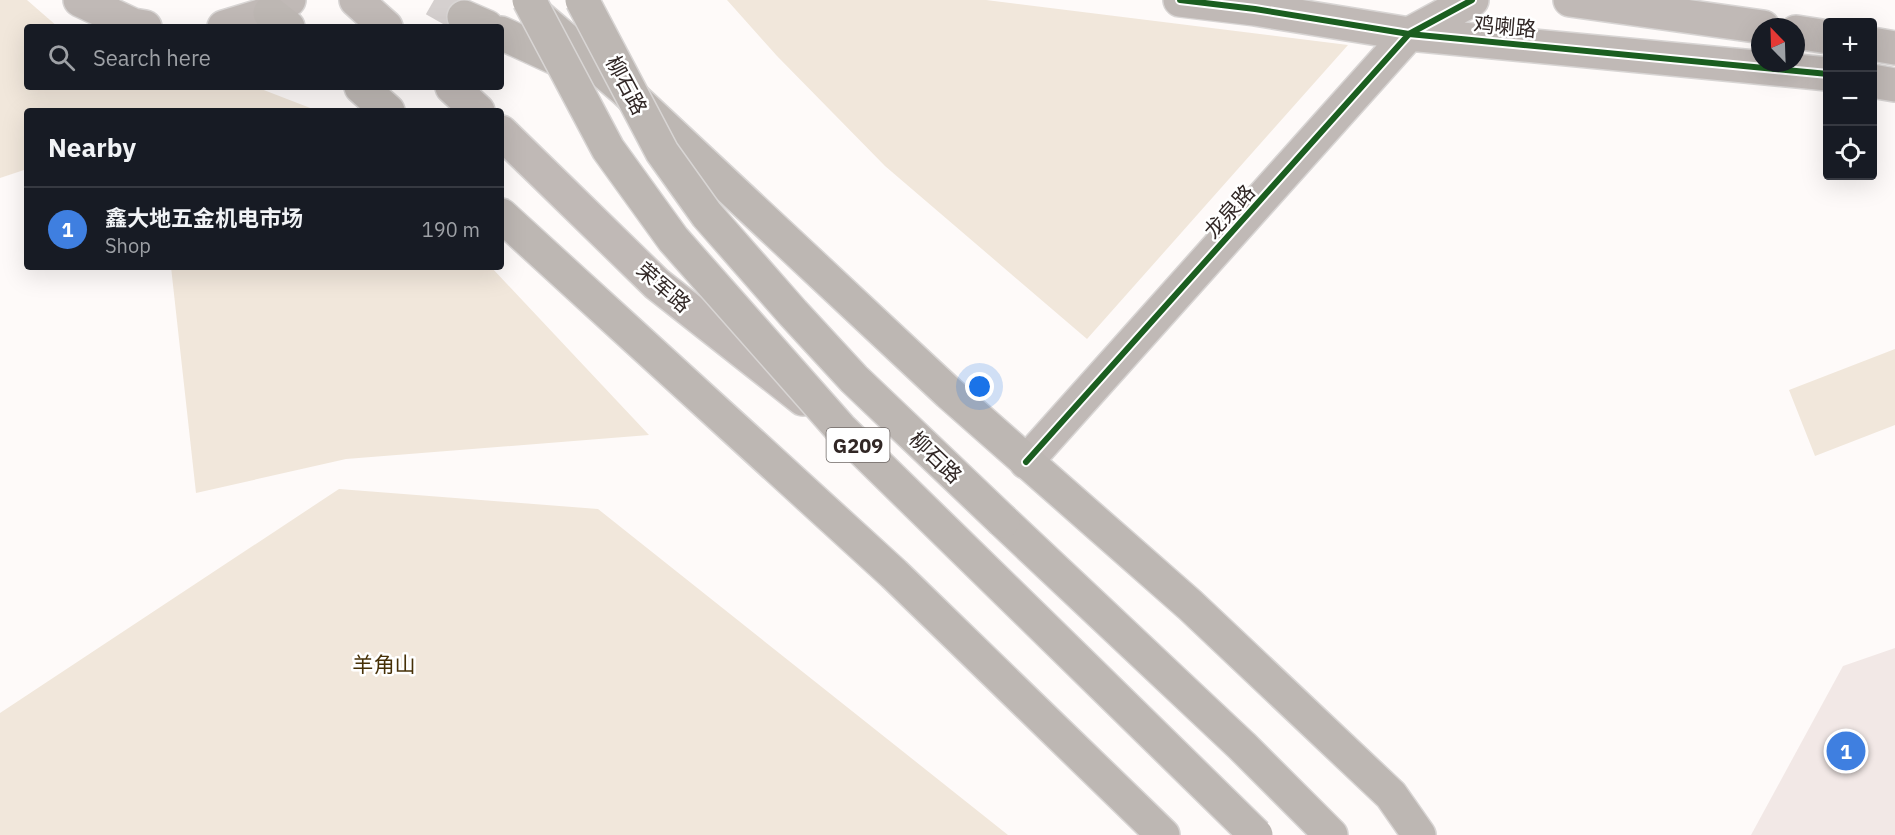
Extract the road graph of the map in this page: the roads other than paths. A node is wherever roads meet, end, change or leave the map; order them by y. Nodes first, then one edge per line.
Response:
1 (80, 0) edge
2 (357, 0) edge
3 (519, 0) edge
4 (529, 0) edge
5 (582, 0) edge
6 (1180, 0) edge
7 (1472, 0) edge
8 (1570, 0) edge
9 (282, 13) edge
10 (131, 24) edge
11 (236, 24) edge
12 (383, 24) edge
13 (1751, 25) edge
14 (1805, 33) edge
15 (504, 34) edge
16 (1409, 34) junction
17 (1823, 36) edge
18 (1877, 45) edge
19 (1895, 48) edge
20 (1823, 74) edge
21 (1877, 82) edge
22 (1895, 85) edge
23 (365, 90) edge
24 (455, 90) edge
25 (625, 90) junction
26 (385, 108) edge
27 (475, 108) edge
28 (504, 135) edge
29 (504, 218) edge
30 (840, 428) junction
31 (1026, 462) junction
32 (1163, 835) edge
33 (1256, 835) edge
34 (1331, 835) edge
35 (1419, 835) edge

1 - 10 street
2 - 12 street
3 - 25 highway
4 - 30 highway, G209, bridge
5 - 34 highway, 柳石路 / G209, bridge
6 - 16 street, 鸡喇路
7 - 16 street, 龙泉路
8 - 13 street
9 - 11 street
14 - 17 street
15 - 25 highway
16 - 20 street, 鸡喇路
16 - 31 street, 龙泉路
18 - 19 street
21 - 22 street
23 - 26 highway
24 - 27 street
25 - 31 highway
28 - 30 street, 荣军路, bridge
29 - 32 highway
30 - 33 highway, G209, bridge
31 - 35 highway

